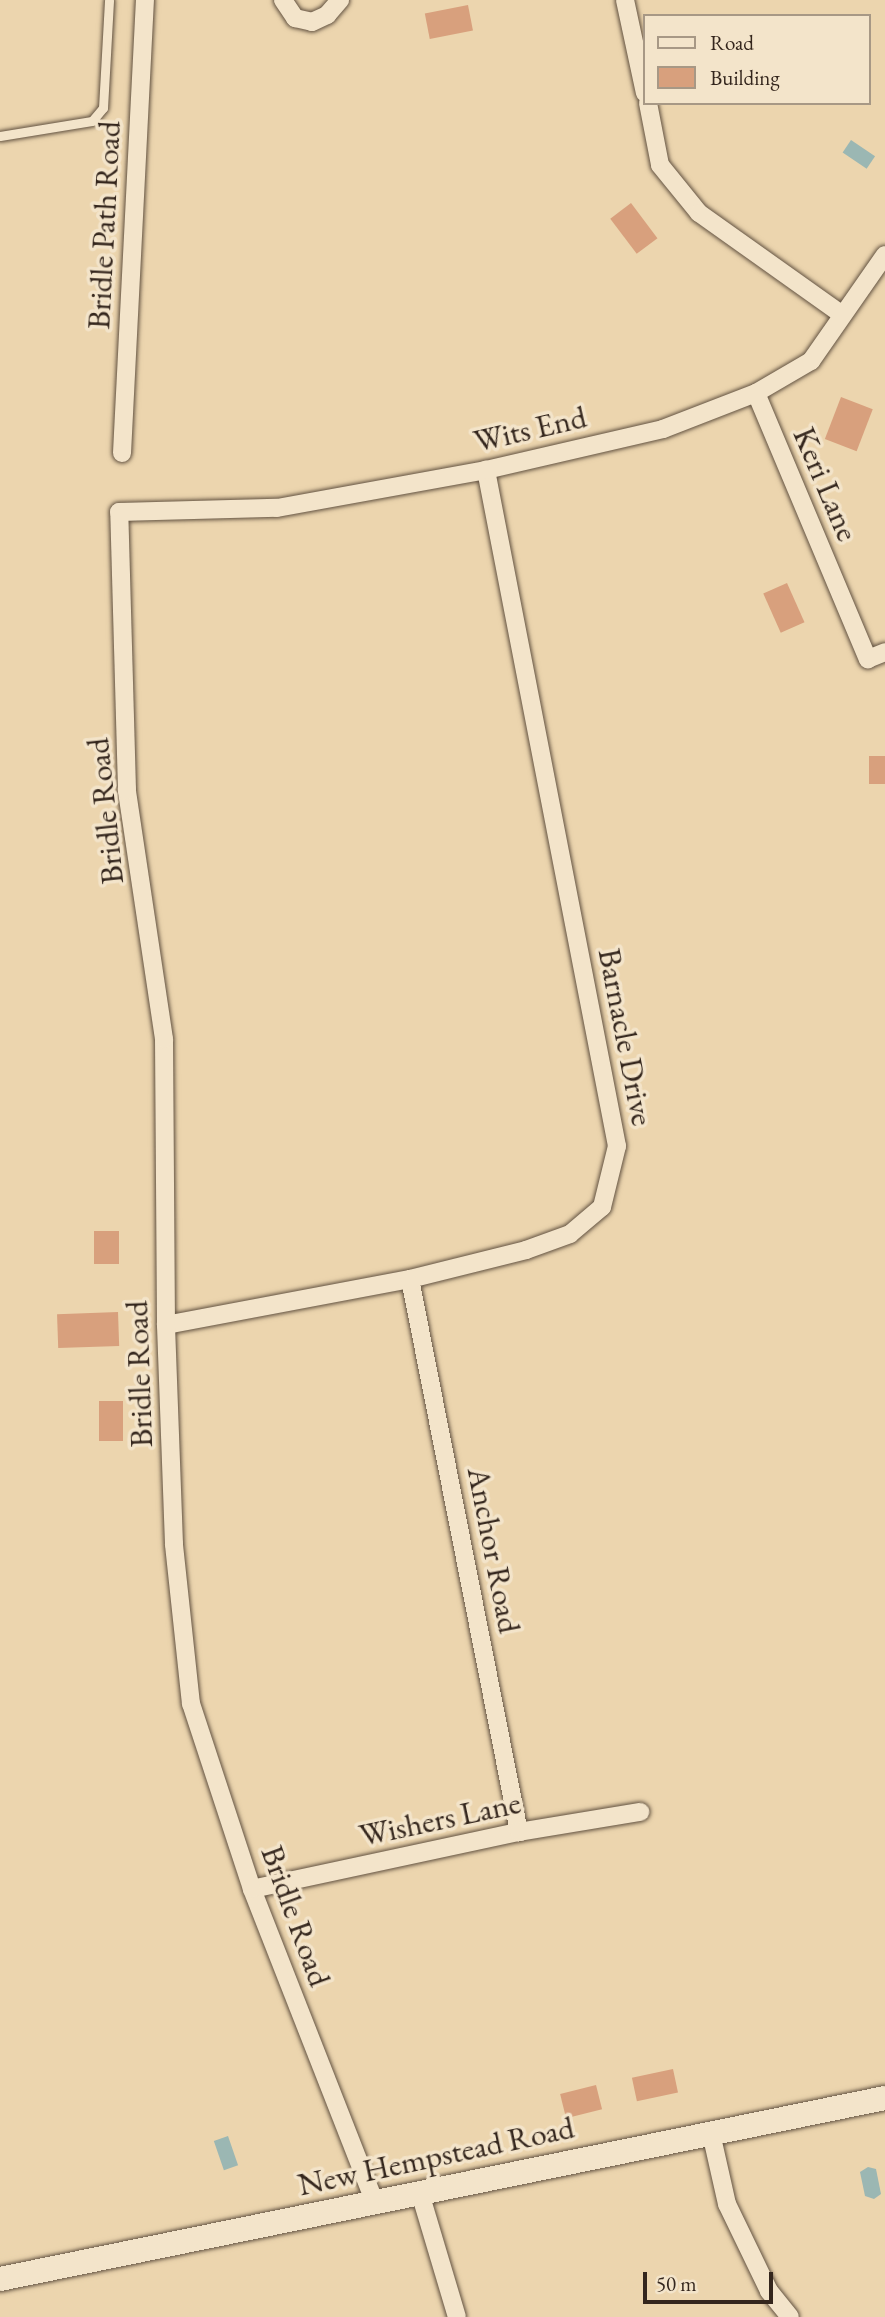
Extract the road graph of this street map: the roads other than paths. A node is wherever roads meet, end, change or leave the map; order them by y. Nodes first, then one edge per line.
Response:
1 (109, 0) edge
2 (145, 0) edge
3 (283, 0) edge
4 (340, 0) edge
5 (625, 0) edge
6 (644, 88) edge
7 (648, 105) edge
8 (0, 136) edge
9 (885, 255) edge
10 (841, 314) junction
11 (756, 393) junction
12 (122, 453) dead end
13 (486, 470) junction
14 (119, 512) joint
15 (885, 652) edge
16 (410, 1279) junction
17 (166, 1325) junction
18 (640, 1812) dead end
19 (519, 1832) junction
20 (252, 1889) junction
21 (885, 2098) edge
22 (711, 2133) junction
23 (421, 2193) junction
24 (374, 2203) junction
25 (0, 2278) edge
26 (457, 2317) edge
27 (790, 2317) edge

1 - 8 lane
2 - 12 street, Bridle Path Road
3 - 4 street
5 - 6 street
7 - 10 street
9 - 10 street, Wits End
10 - 11 street, Wits End
11 - 13 street, Wits End
11 - 15 street, Keri Lane
13 - 14 street, Wits End
13 - 16 street, Barnacle Drive
14 - 17 street, Bridle Road
16 - 17 street, Barnacle Drive
16 - 19 street, Anchor Road
17 - 20 street, Bridle Road
18 - 19 street, Wishers Lane
19 - 20 street, Wishers Lane
20 - 24 street, Bridle Road
21 - 22 street, New Hempstead Road
22 - 23 street, New Hempstead Road
22 - 27 street
23 - 24 street, New Hempstead Road
23 - 26 street
24 - 25 street, New Hempstead Road

